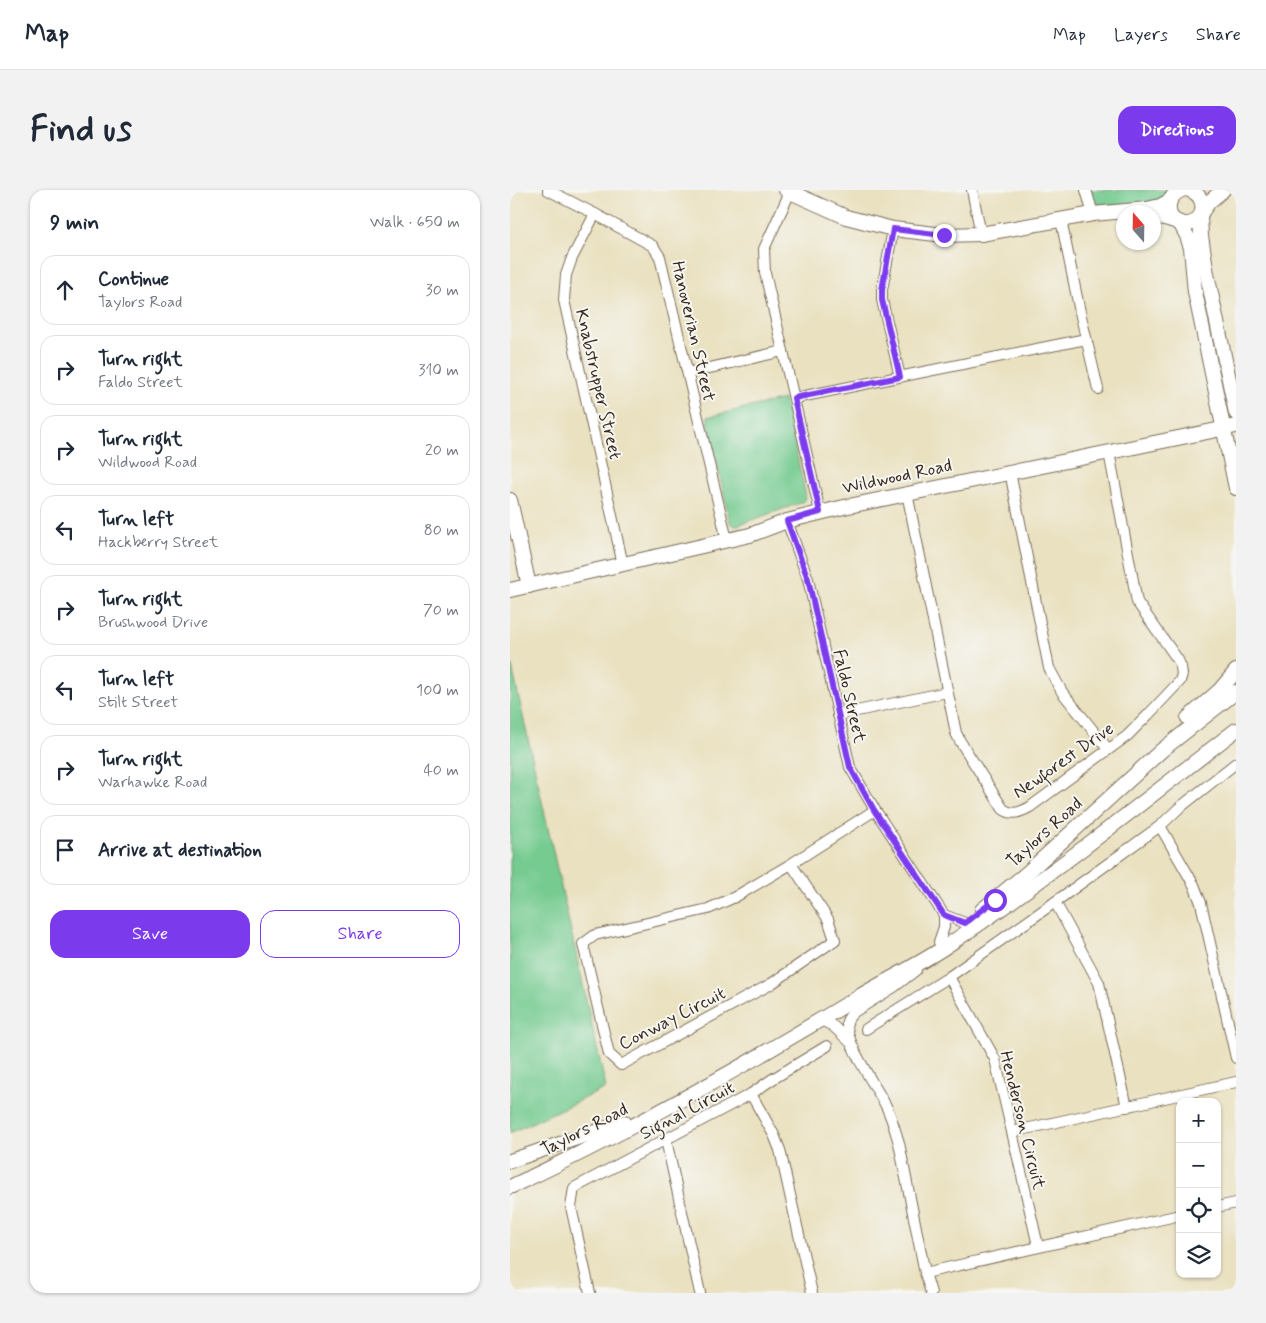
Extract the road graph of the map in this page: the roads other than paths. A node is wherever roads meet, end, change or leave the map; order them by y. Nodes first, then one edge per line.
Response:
1 (548, 190) edge
2 (972, 190) edge
3 (1086, 190) edge
4 (1190, 190) edge
5 (1223, 190) edge
6 (788, 191) edge
7 (1170, 201) junction
8 (1099, 213) junction
9 (1201, 213) junction
10 (595, 214) junction
11 (1116, 214) edge
12 (1161, 218) edge
13 (1061, 220) junction
14 (1179, 222) junction
15 (893, 229) junction
16 (981, 234) junction
17 (1199, 270) junction
18 (1086, 338) junction
19 (784, 351) junction
20 (688, 373) junction
21 (900, 377) junction
22 (1098, 389) dead end
23 (794, 398) junction
24 (1236, 413) edge
25 (1230, 427) edge
26 (1109, 452) junction
27 (1010, 472) junction
28 (1236, 488) edge
29 (907, 493) junction
30 (510, 500) edge
31 (820, 512) junction
32 (787, 521) junction
33 (726, 540) junction
34 (623, 565) junction
35 (529, 586) junction
36 (510, 590) edge
37 (1236, 671) edge
38 (948, 692) junction
39 (1236, 692) edge
40 (838, 715) junction
41 (1236, 730) edge
42 (1108, 749) junction
43 (1162, 750) junction
44 (1236, 763) edge
45 (874, 810) junction
46 (1160, 826) junction
47 (791, 864) junction
48 (1055, 902) junction
49 (944, 915) junction
50 (965, 923) junction
51 (942, 945) junction
52 (949, 977) junction
53 (821, 1020) junction
54 (866, 1029) dead end
55 (851, 1043) junction
56 (828, 1046) dead end
57 (1236, 1058) edge
58 (1236, 1082) edge
59 (751, 1094) junction
60 (674, 1104) junction
61 (1127, 1107) junction
62 (1012, 1132) junction
63 (666, 1140) junction
64 (510, 1161) edge
65 (510, 1187) edge
66 (1236, 1202) edge
67 (1221, 1206) edge
68 (1176, 1216) edge
69 (1038, 1246) junction
70 (924, 1272) junction
71 (590, 1293) edge
72 (700, 1293) edge
73 (812, 1293) edge
74 (931, 1293) edge

1 - 10 street, Hanoverian Street
2 - 16 street
3 - 8 street
4 - 7 street
4 - 9 street
5 - 9 street
6 - 15 street
6 - 19 street
7 - 8 street
7 - 14 street
8 - 11 street
8 - 13 street
9 - 14 street
9 - 17 street
10 - 20 street, Hanoverian Street
10 - 34 street, Knabstrupper Street
12 - 14 street
13 - 16 street
13 - 18 street
14 - 17 street
15 - 16 street
15 - 21 street
17 - 24 street
17 - 25 street
18 - 21 street
18 - 22 street
19 - 20 street
19 - 23 street
20 - 33 street, Hanoverian Street
21 - 23 street
23 - 31 street
25 - 26 street, Wildwood Road
25 - 28 street
26 - 27 street, Wildwood Road
26 - 42 street, Newforest Drive
27 - 29 street, Wildwood Road
27 - 42 street
29 - 31 street, Wildwood Road
29 - 38 street, Newforest Drive
30 - 35 street
31 - 32 street, Wildwood Road
32 - 33 street, Wildwood Road
32 - 40 street, Faldo Street
33 - 34 street, Wildwood Road
34 - 35 street, Wildwood Road
35 - 36 street, Wildwood Road
37 - 43 street
38 - 40 street
38 - 42 street, Newforest Drive
39 - 43 street, Taylors Road
40 - 45 street, Faldo Street
41 - 51 street, Taylors Road
43 - 50 street, Taylors Road
44 - 46 street
45 - 47 street, Conway Circuit
45 - 49 street, Faldo Street
46 - 48 street
46 - 57 street
47 - 47 street, Conway Circuit
48 - 52 street
48 - 61 street
49 - 50 street
49 - 51 street
50 - 51 street, Taylors Road
51 - 53 street, Taylors Road
51 - 55 street
52 - 54 street
52 - 62 street, Henderson Circuit
53 - 55 street
53 - 60 street, Taylors Road
55 - 70 street
56 - 59 street
58 - 61 street
59 - 63 street, Signal Circuit
59 - 73 street, Signal Circuit
60 - 64 street, Taylors Road
60 - 65 street, Taylors Road
61 - 62 street
62 - 69 street, Henderson Circuit
63 - 71 street, Signal Circuit
63 - 72 street
66 - 67 street
68 - 69 street
69 - 70 street
70 - 74 street

